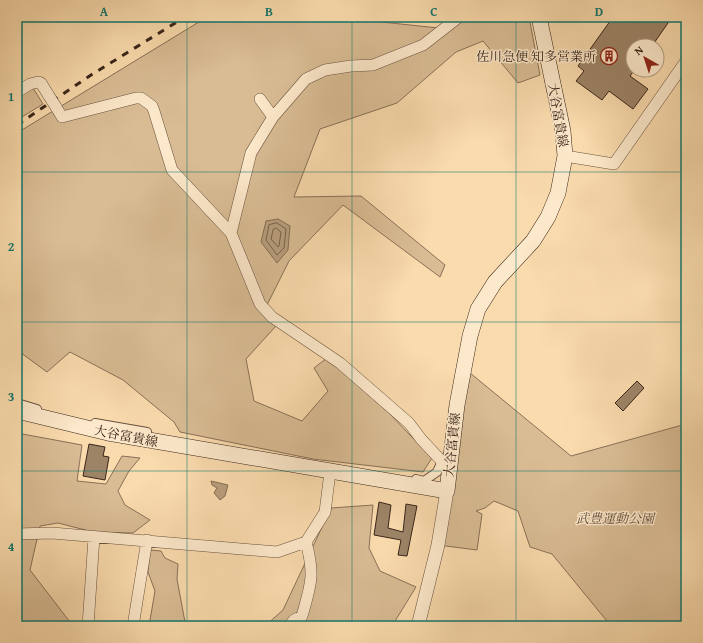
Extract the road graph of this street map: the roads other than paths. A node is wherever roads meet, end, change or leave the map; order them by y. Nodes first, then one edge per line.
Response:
1 (459, 17) edge
2 (540, 17) edge
3 (686, 61) edge
4 (17, 92) edge
5 (260, 99) dead end
6 (273, 117) junction
7 (565, 156) junction
8 (231, 233) junction
9 (17, 402) edge
10 (17, 411) edge
11 (446, 465) junction
12 (330, 472) junction
13 (447, 491) junction
14 (17, 534) edge
15 (94, 537) junction
16 (147, 540) junction
17 (306, 542) junction
18 (88, 626) edge
19 (133, 626) edge
20 (289, 626) edge
21 (418, 626) edge

1 - 6 street
2 - 7 main road, 大谷富貴線
3 - 7 street
4 - 8 street, bridge
5 - 6 street
6 - 8 street
7 - 11 main road, 大谷富貴線
8 - 11 street
9 - 11 street
10 - 12 main road, 大谷富貴線
11 - 13 main road, 大谷富貴線
12 - 13 main road, 大谷富貴線
12 - 17 street
13 - 21 street
14 - 15 street
15 - 16 street
15 - 18 street
16 - 17 street
16 - 19 street
17 - 20 street

